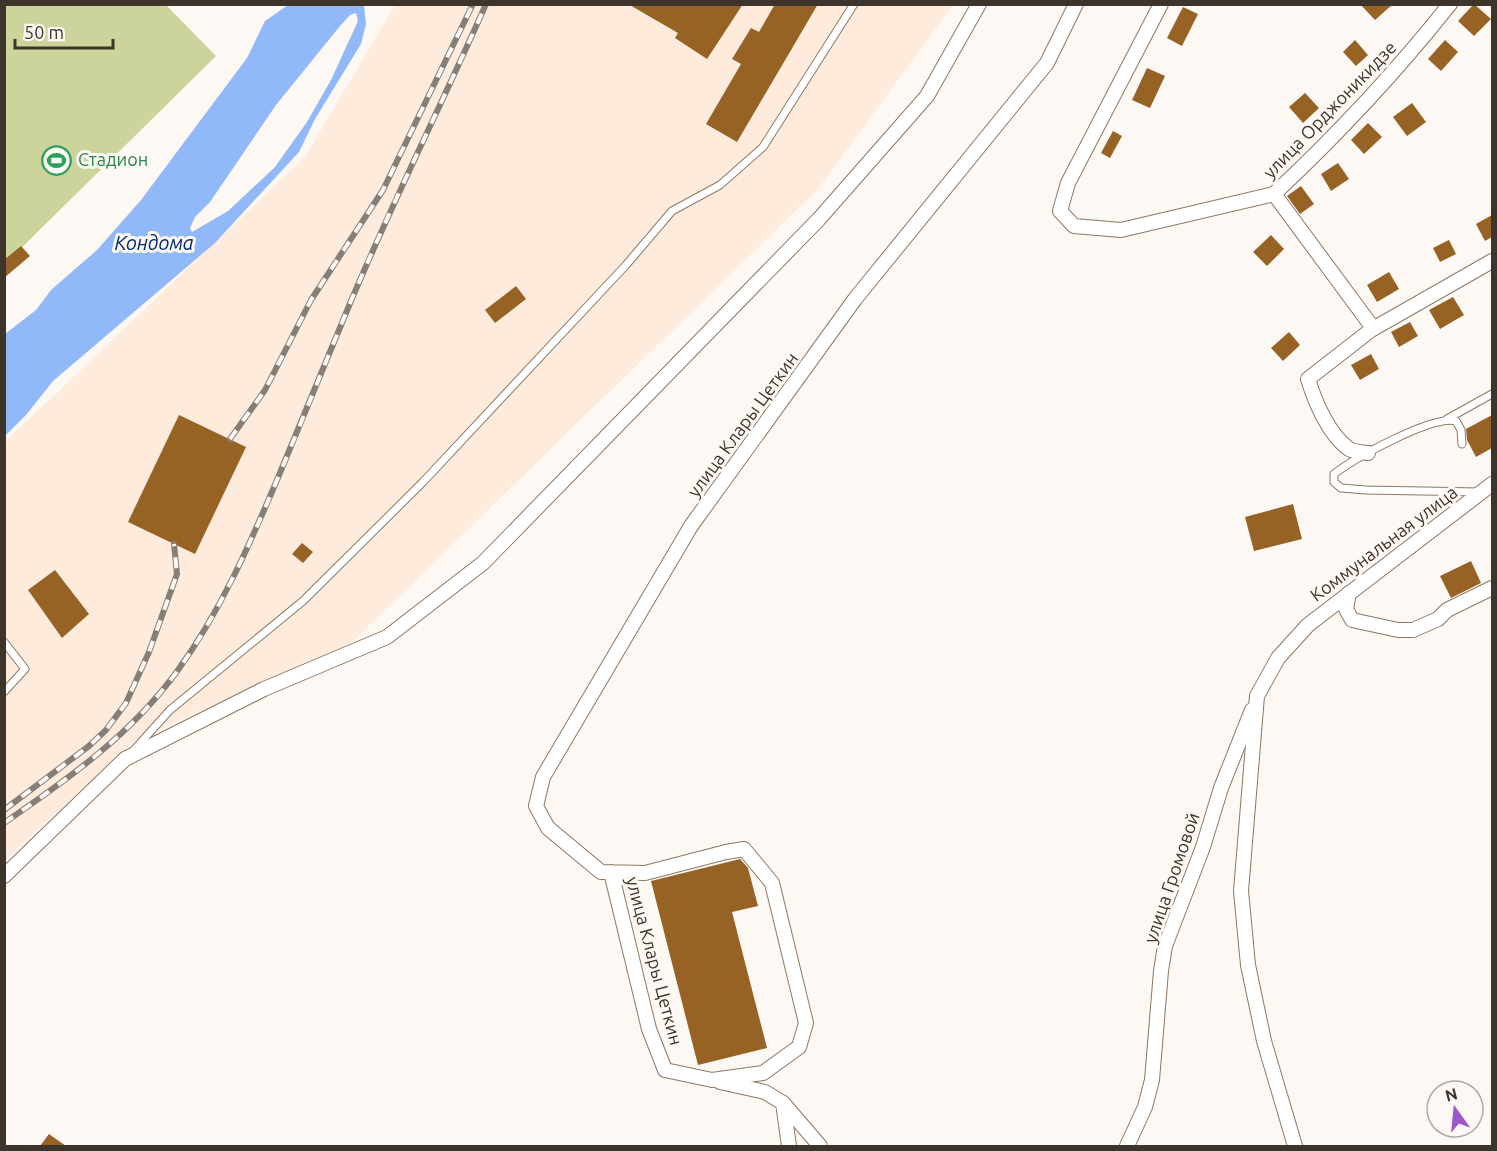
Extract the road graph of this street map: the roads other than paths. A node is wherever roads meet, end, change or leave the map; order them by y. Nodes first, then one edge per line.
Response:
1 (854, 4) edge
2 (979, 4) edge
3 (1076, 4) edge
4 (1161, 4) edge
5 (1450, 4) edge
6 (1274, 194) junction
7 (1492, 261) edge
8 (1373, 328) junction
9 (1492, 394) edge
10 (1447, 419) junction
11 (1462, 444) dead end
12 (1368, 453) junction
13 (1487, 488) edge
14 (1492, 588) edge
15 (1349, 593) junction
16 (4, 642) edge
17 (4, 692) edge
18 (1257, 696) junction
19 (125, 759) junction
20 (611, 872) junction
21 (4, 876) edge
22 (712, 1080) junction
23 (783, 1103) junction
24 (789, 1146) edge
25 (820, 1146) edge
26 (1127, 1146) edge
27 (1295, 1146) edge

1 - 19 lane
2 - 19 street
3 - 20 street, улица Клары Цеткин
4 - 6 street
5 - 6 street, улица Орджоникидзе
6 - 8 street, улица Орджоникидзе
7 - 8 street
8 - 12 street
9 - 10 lane, Коммунальная улица
10 - 11 lane
10 - 12 lane, Коммунальная улица
12 - 13 lane, Коммунальная улица
13 - 15 street, Коммунальная улица
14 - 15 street
15 - 18 street, Коммунальная улица
16 - 17 lane
18 - 26 street, улица Громовой
18 - 27 street
19 - 21 street
20 - 22 street, улица Клары Цеткин
20 - 22 street, улица Клары Цеткин
22 - 23 street
23 - 24 street
23 - 25 street

